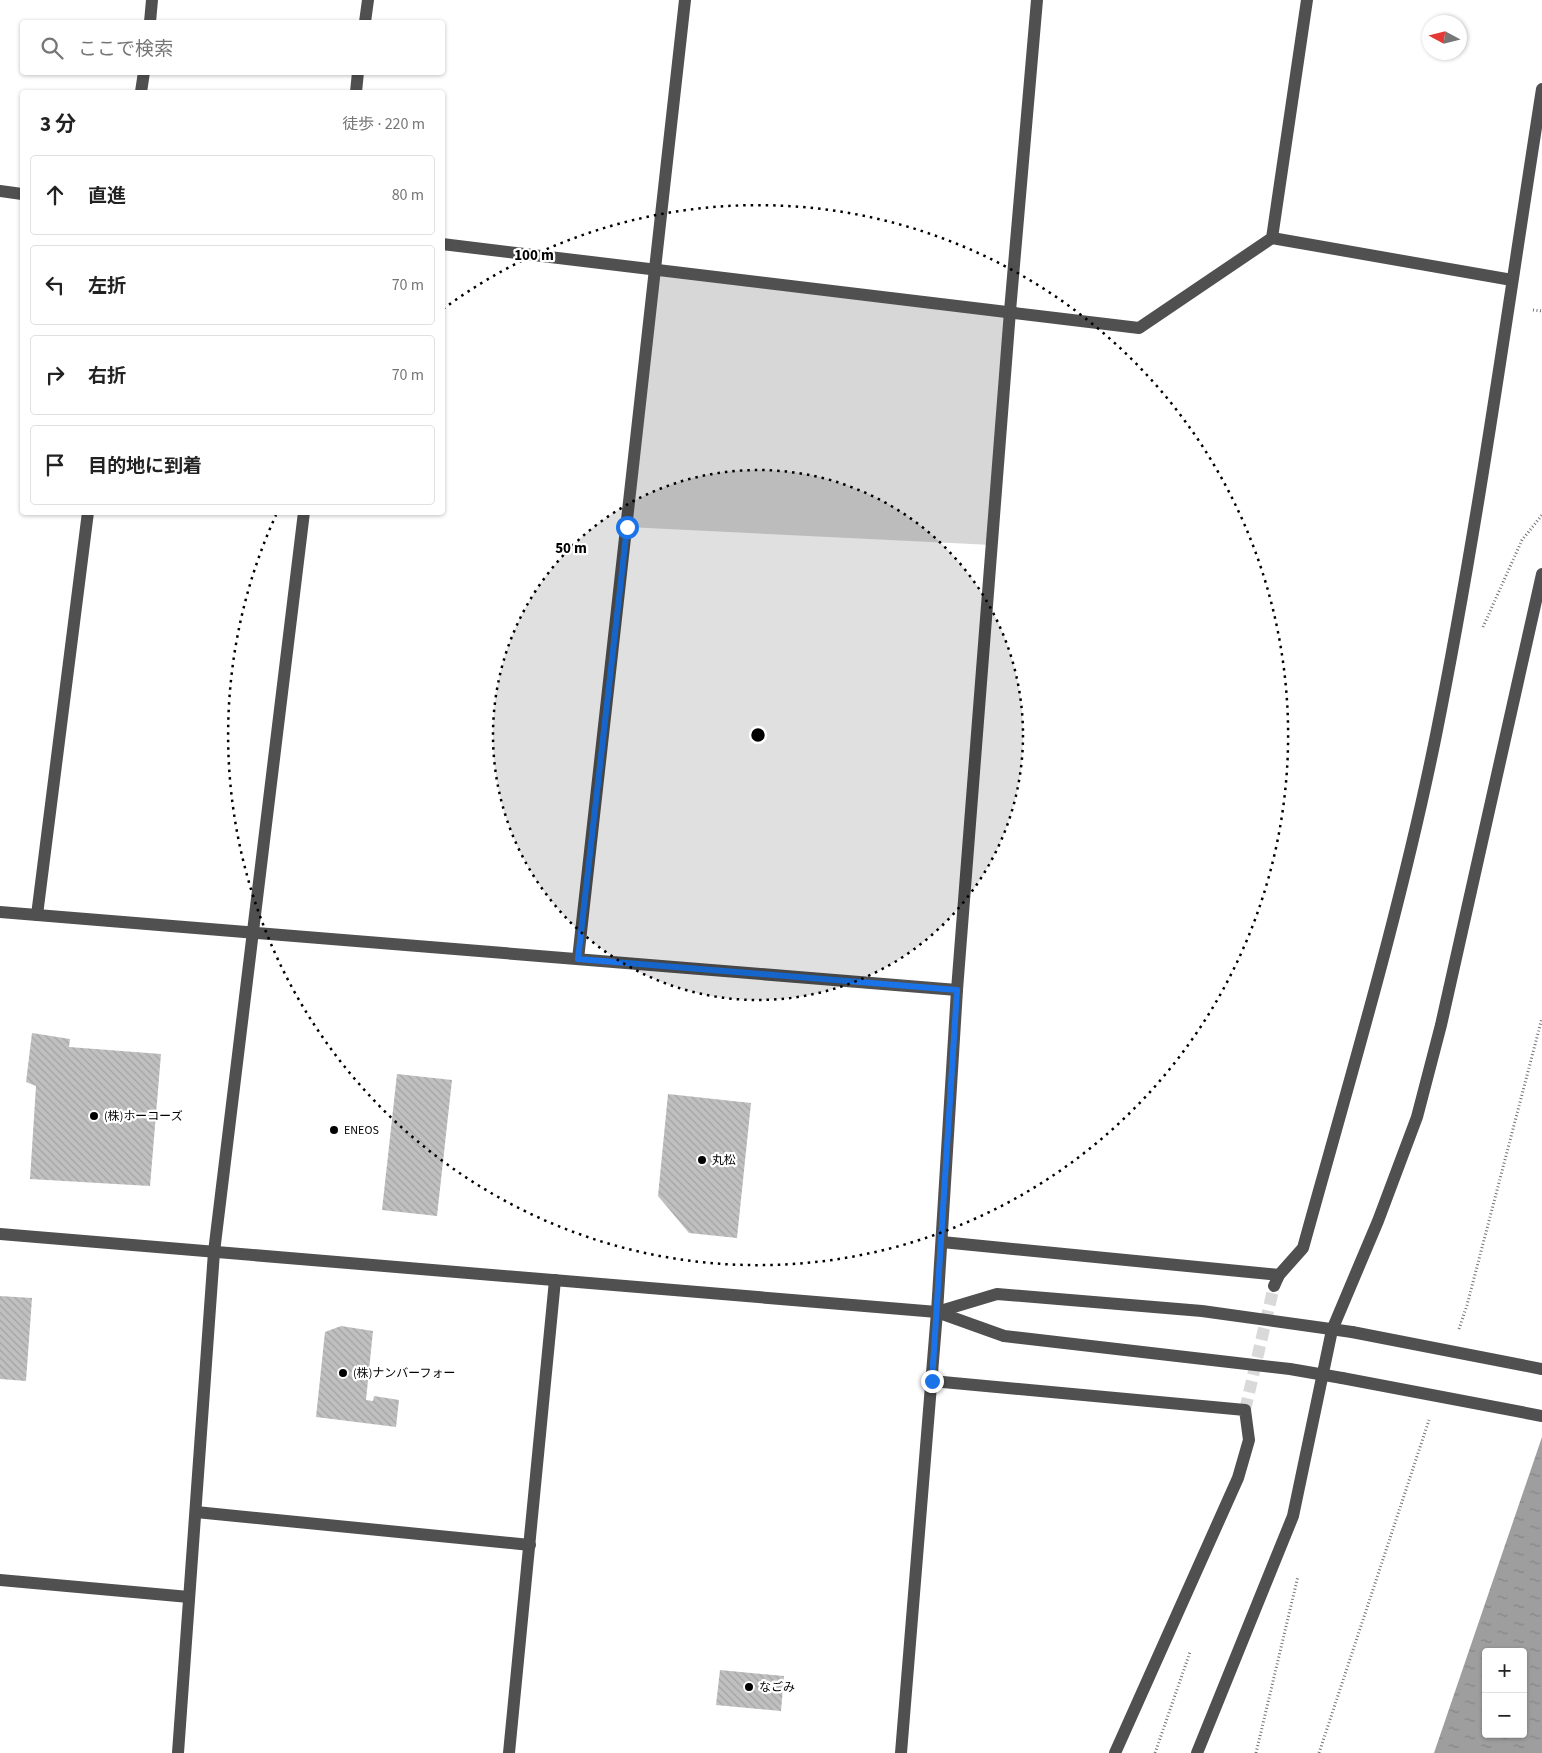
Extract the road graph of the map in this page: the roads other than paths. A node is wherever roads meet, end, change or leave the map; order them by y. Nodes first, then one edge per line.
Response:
1 (152, 0) edge
2 (368, 0) edge
3 (684, 0) edge
4 (1036, 0) edge
5 (1306, 0) edge
6 (150, 20) edge
7 (365, 20) edge
8 (144, 75) edge
9 (358, 75) edge
10 (1542, 89) edge
11 (141, 90) edge
12 (356, 90) edge
13 (0, 191) edge
14 (20, 194) edge
15 (1272, 238) junction
16 (445, 244) edge
17 (655, 269) junction
18 (1512, 280) junction
19 (1010, 311) junction
20 (88, 515) edge
21 (304, 515) edge
22 (1542, 574) edge
23 (0, 912) edge
24 (37, 915) junction
25 (252, 933) junction
26 (578, 959) junction
27 (957, 990) junction
28 (0, 1234) edge
29 (942, 1242) junction
30 (214, 1252) junction
31 (555, 1280) junction
32 (937, 1312) junction
33 (1332, 1330) junction
34 (1542, 1369) edge
35 (1323, 1374) junction
36 (932, 1381) junction
37 (1542, 1416) edge
38 (196, 1512) junction
39 (530, 1545) junction
40 (0, 1580) edge
41 (189, 1597) junction
42 (178, 1753) edge
43 (509, 1753) edge
44 (901, 1753) edge
45 (1115, 1753) edge
46 (1197, 1753) edge

1 - 6 street
2 - 7 street
3 - 17 street
4 - 19 street
5 - 15 street
8 - 11 street
9 - 12 street
10 - 18 street
13 - 14 street
15 - 18 street
15 - 19 street
16 - 17 street
17 - 19 street
17 - 26 street
18 - 29 street
19 - 27 street
20 - 24 street
21 - 25 street
22 - 33 street
23 - 24 street
24 - 25 street
25 - 26 street
25 - 30 street
26 - 27 street
27 - 29 street
28 - 30 street
29 - 32 street
30 - 31 street
30 - 38 street
31 - 32 street
31 - 39 street
32 - 33 street
32 - 35 street
32 - 36 street
33 - 34 street, bridge
33 - 35 street
35 - 37 street, bridge
35 - 46 street
36 - 44 street
36 - 45 street
38 - 39 street
38 - 41 street
39 - 43 street
40 - 41 street
41 - 42 street

